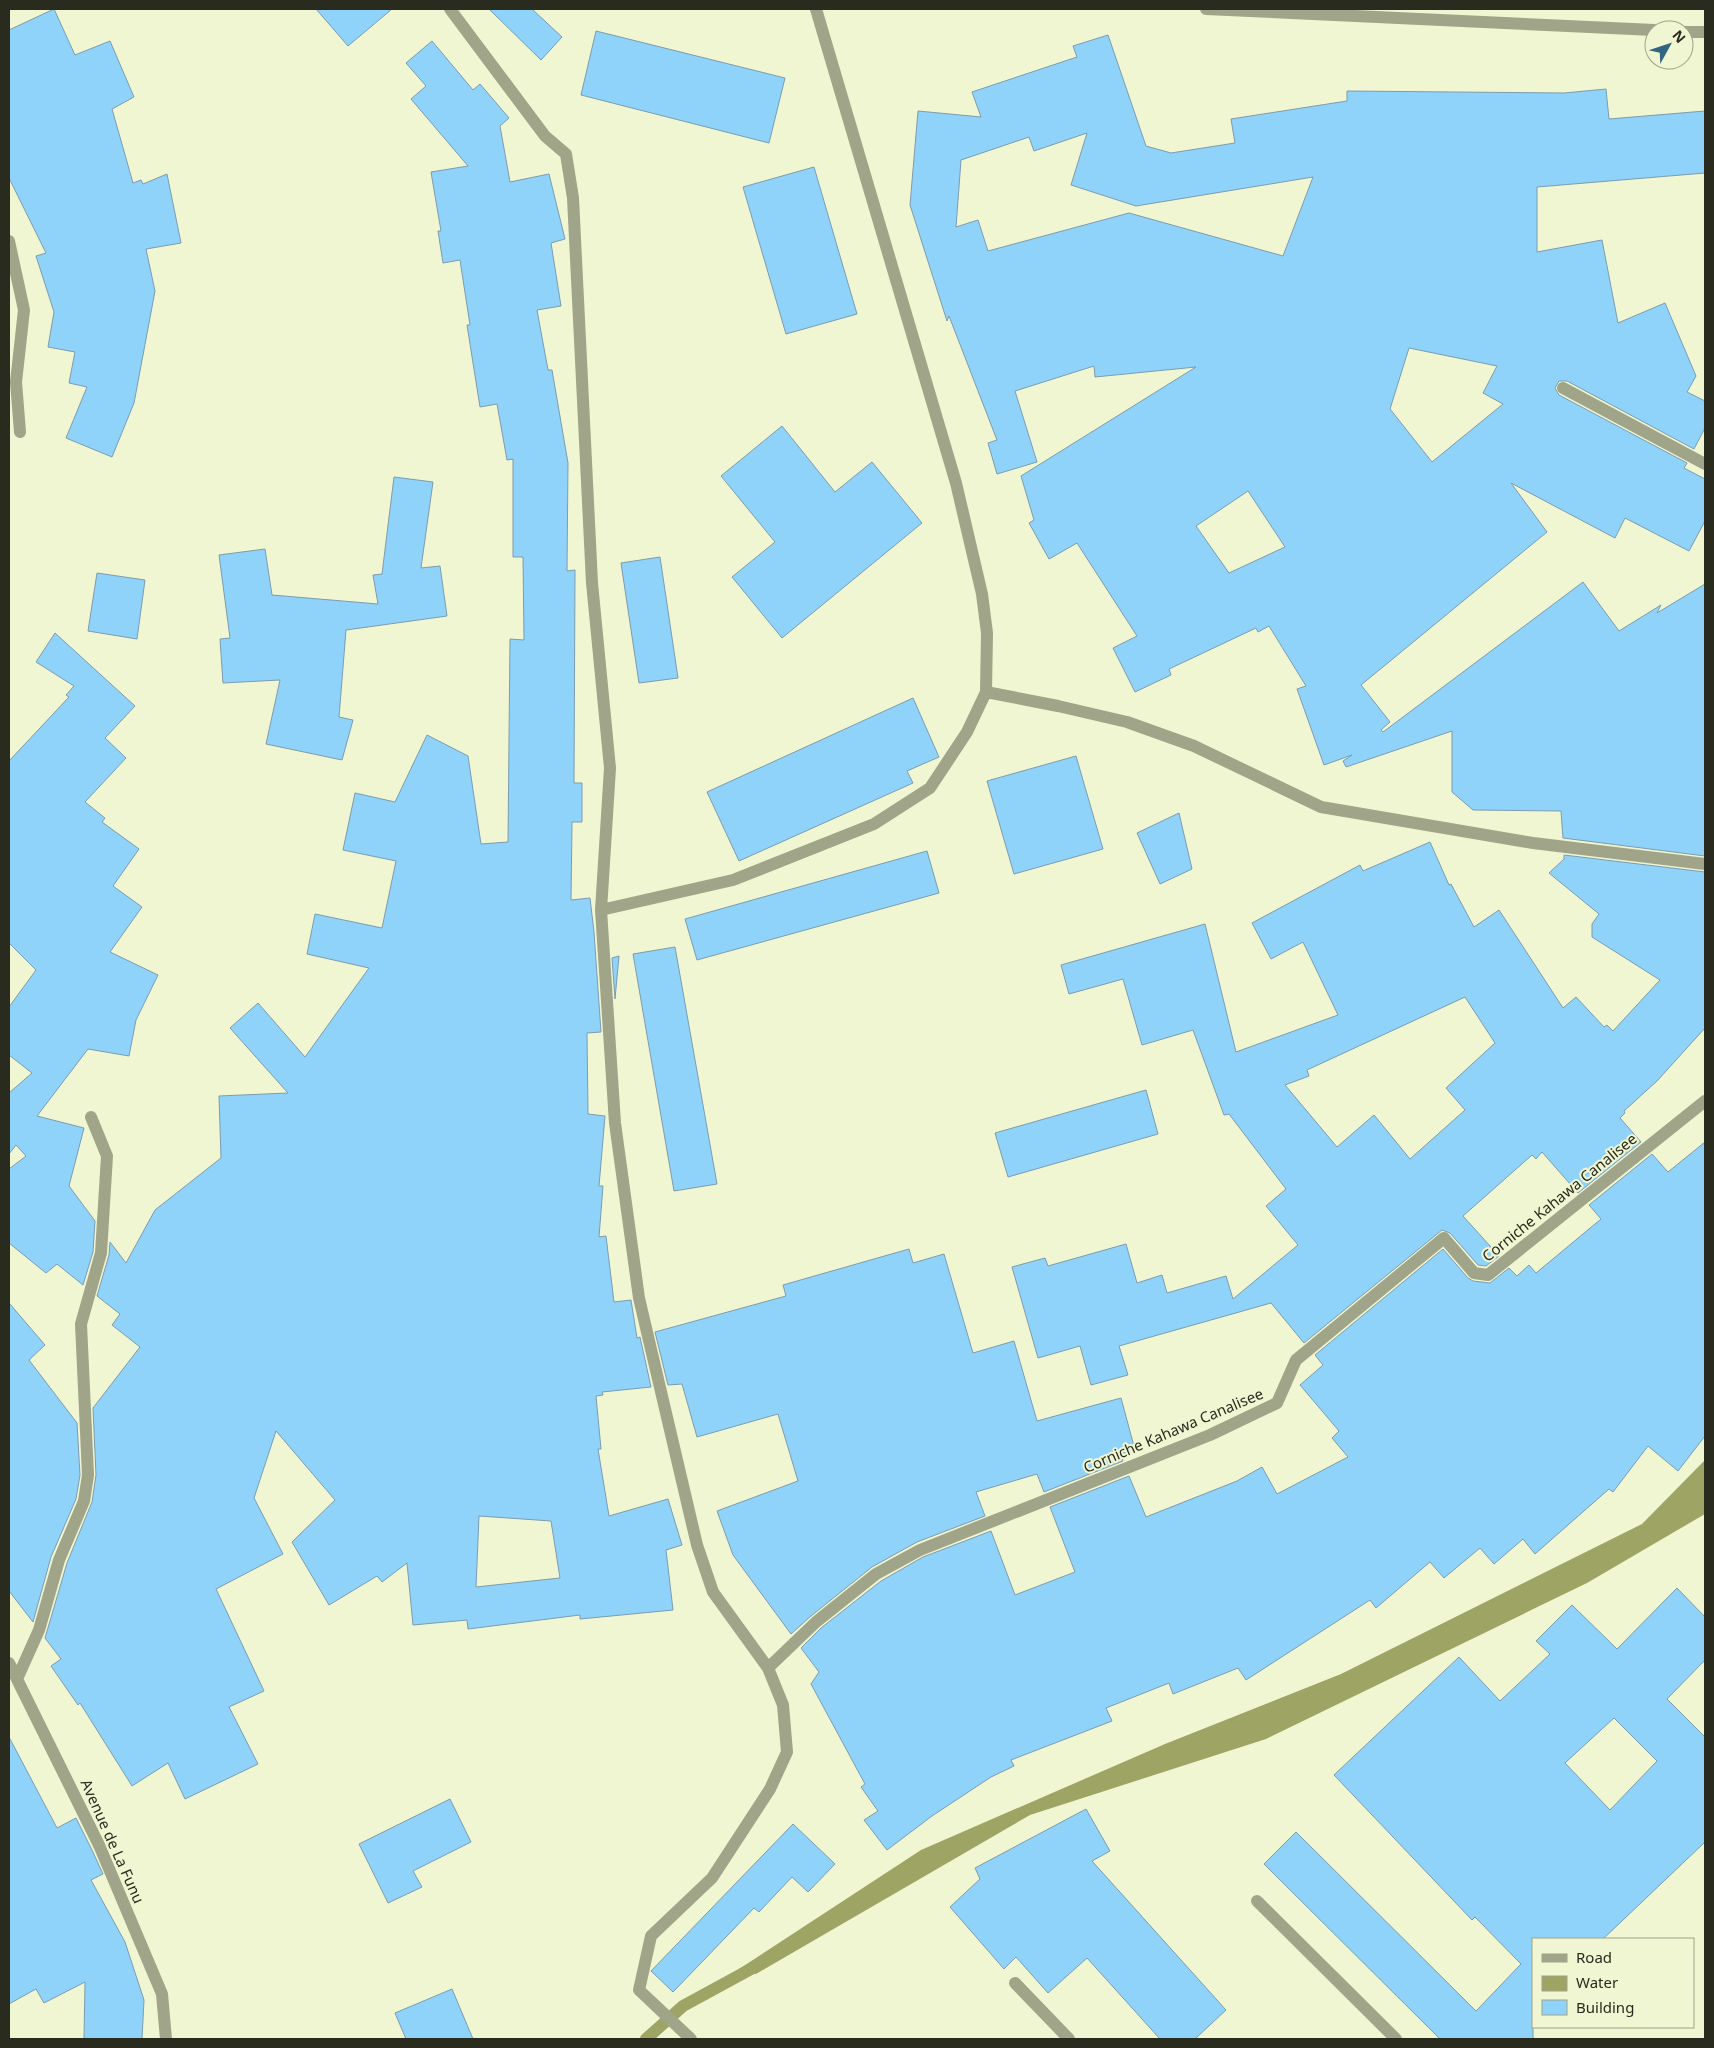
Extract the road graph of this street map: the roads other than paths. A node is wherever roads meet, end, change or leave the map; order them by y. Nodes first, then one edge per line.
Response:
1 (450, 9) edge
2 (816, 9) edge
3 (1206, 9) edge
4 (1644, 30) edge
5 (9, 241) edge
6 (1562, 388) dead end
7 (20, 432) dead end
8 (1705, 464) edge
9 (986, 692) junction
10 (1705, 864) edge
11 (601, 910) junction
12 (1705, 1101) edge
13 (91, 1116) dead end
14 (9, 1663) edge
15 (768, 1668) junction
16 (17, 1679) junction
17 (1258, 1901) dead end
18 (1015, 1983) dead end
19 (166, 2039) edge
20 (690, 2039) edge
21 (1069, 2039) edge
22 (1396, 2039) edge

1 - 11 street
2 - 9 street
3 - 4 street
5 - 7 street
6 - 8 street
9 - 10 street
9 - 11 street
11 - 15 street
12 - 15 street, Corniche Kahawa Canalisee
13 - 16 street
14 - 16 street, Avenue de La Funu
15 - 20 street
16 - 19 street, Avenue de La Funu
17 - 22 street
18 - 21 street

